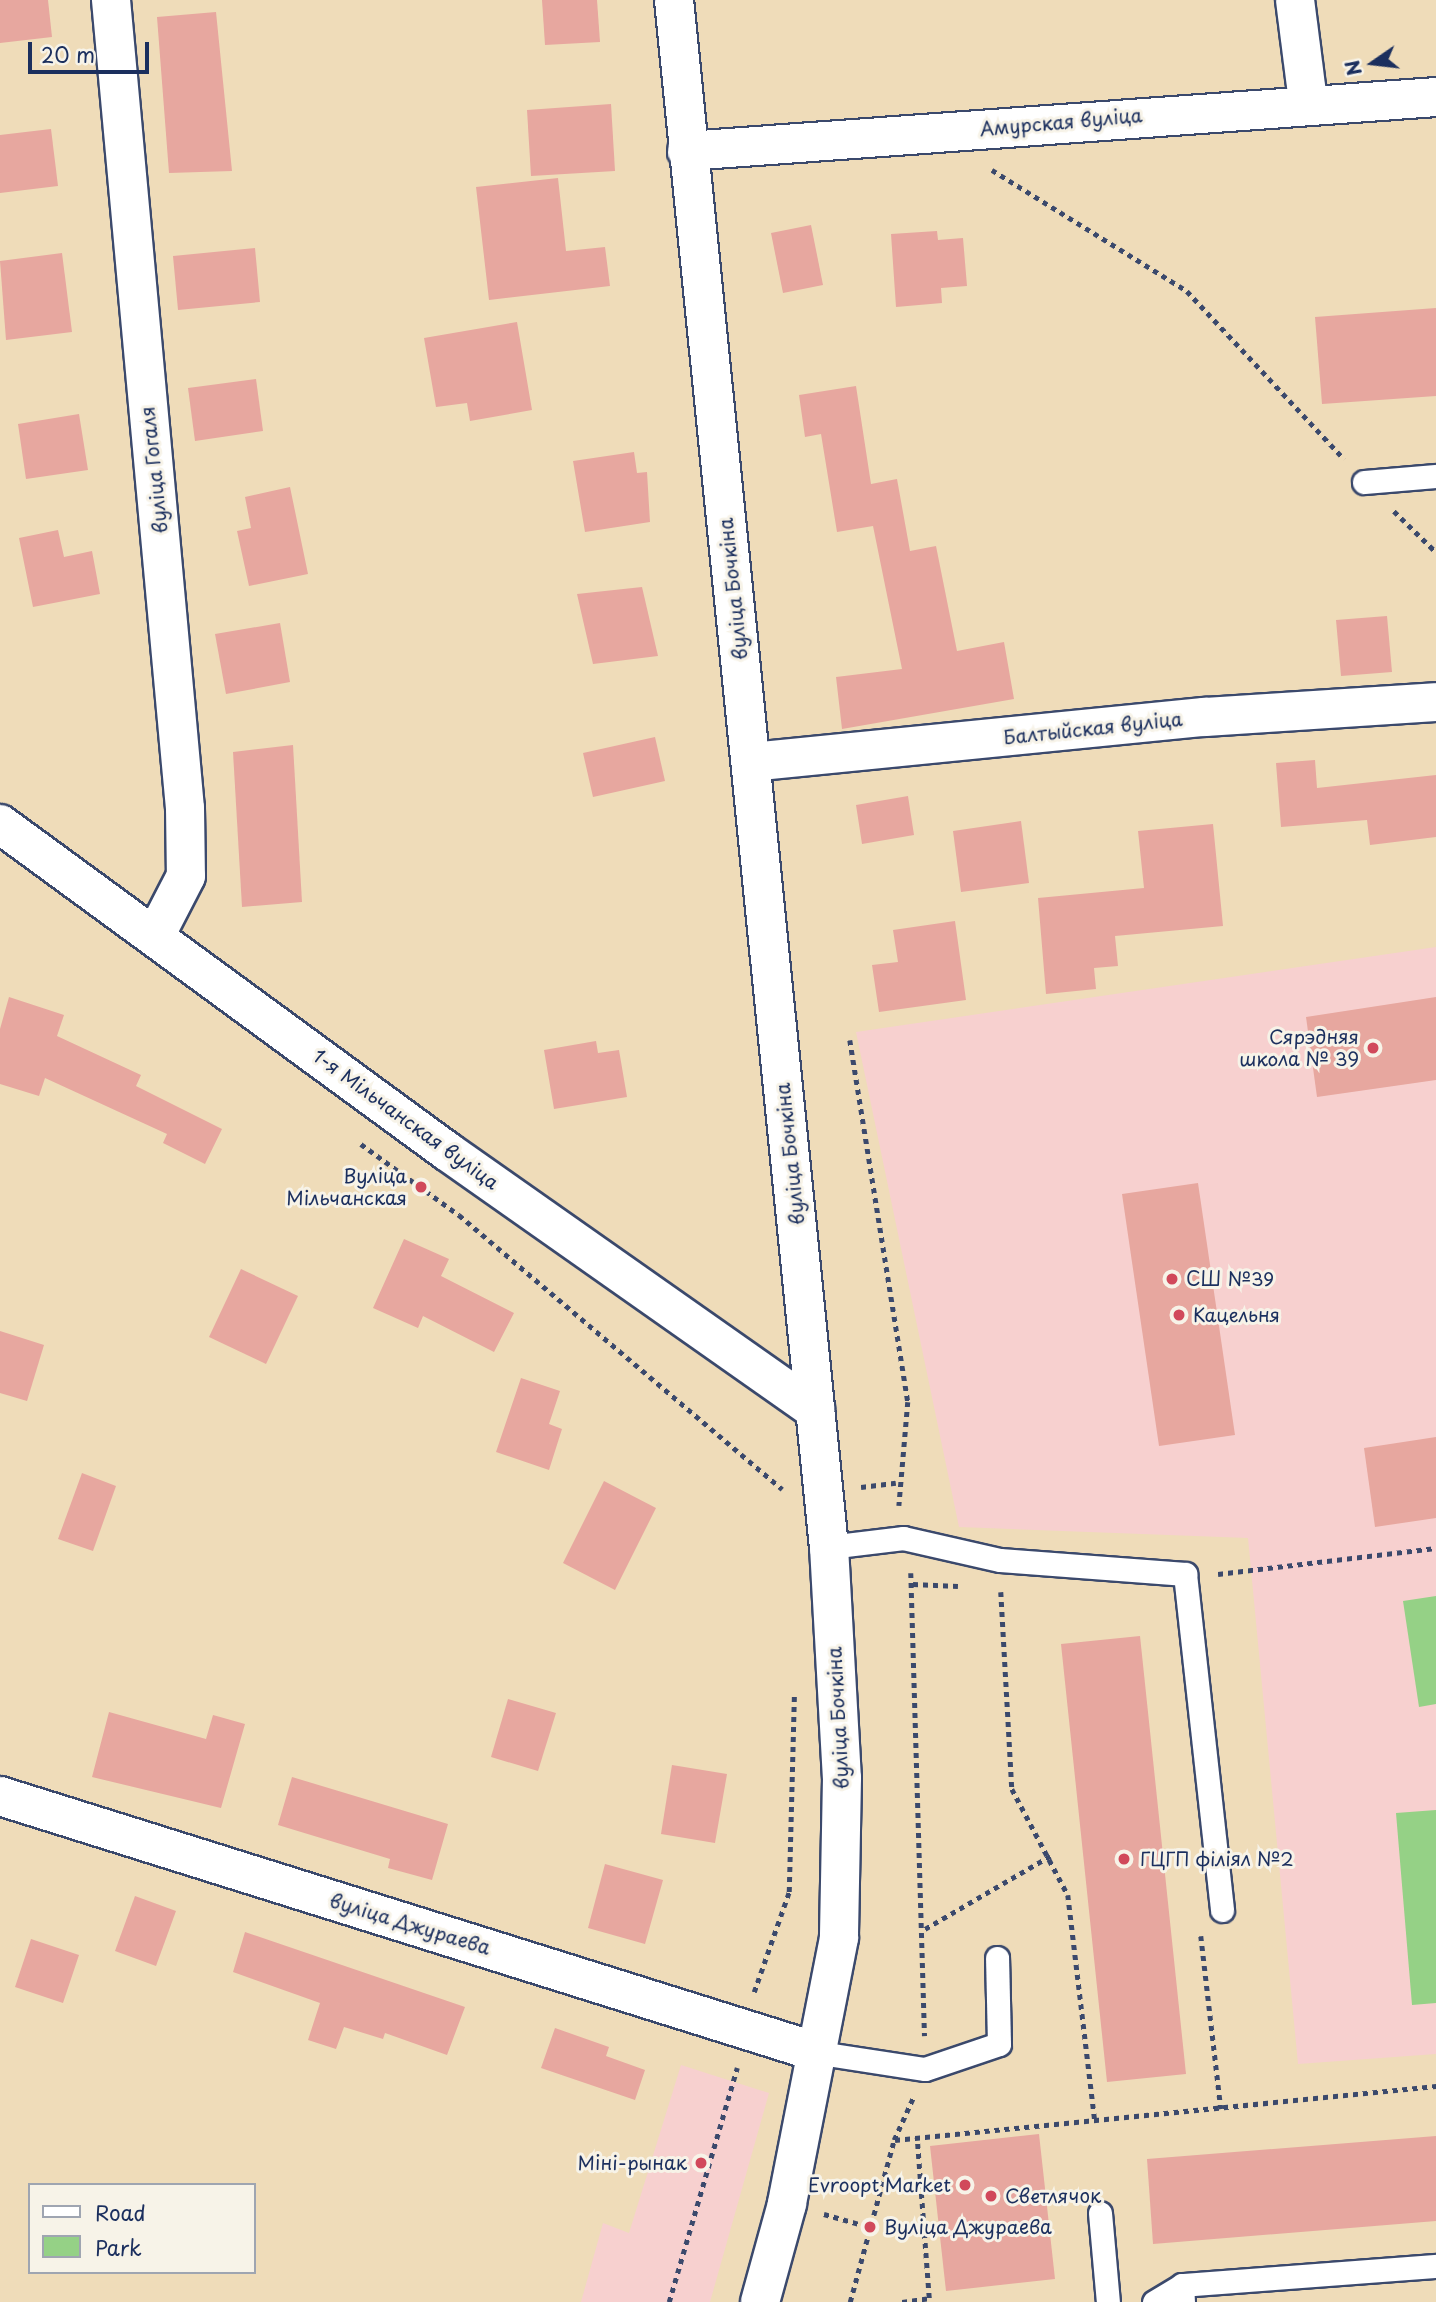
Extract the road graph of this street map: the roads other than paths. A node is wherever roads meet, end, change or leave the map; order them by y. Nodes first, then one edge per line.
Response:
1 (111, 0) edge
2 (674, 0) edge
3 (1295, 0) edge
4 (1436, 97) edge
5 (1308, 102) junction
6 (687, 151) junction
7 (1436, 476) edge
8 (1364, 482) road end
9 (1436, 702) edge
10 (751, 762) junction
11 (0, 824) edge
12 (156, 934) junction
13 (815, 1410) junction
14 (829, 1546) junction
15 (0, 1796) edge
16 (1222, 1910) dead end
17 (997, 1958) dead end
18 (820, 2053) junction
19 (1100, 2213) dead end
20 (1436, 2266) edge
21 (1182, 2293) edge
22 (760, 2302) edge
23 (1108, 2302) edge
24 (1154, 2302) edge

1 - 12 street, вуліца Гогаля
2 - 6 street, вуліца Бочкіна
3 - 5 street
4 - 5 street, Амурская вуліца
5 - 6 street, Амурская вуліца
6 - 10 street, вуліца Бочкіна
7 - 8 lane
9 - 10 street, Балтыйская вуліца
10 - 13 street, вуліца Бочкіна
11 - 12 street, 1-я Мільчанская вуліца
12 - 13 street, 1-я Мільчанская вуліца
13 - 14 street, вуліца Бочкіна
14 - 16 lane
14 - 18 street, вуліца Бочкіна
15 - 18 street, вуліца Джураева
17 - 18 lane
18 - 22 street, вуліца Бочкіна
19 - 23 lane
20 - 21 lane
21 - 24 lane

